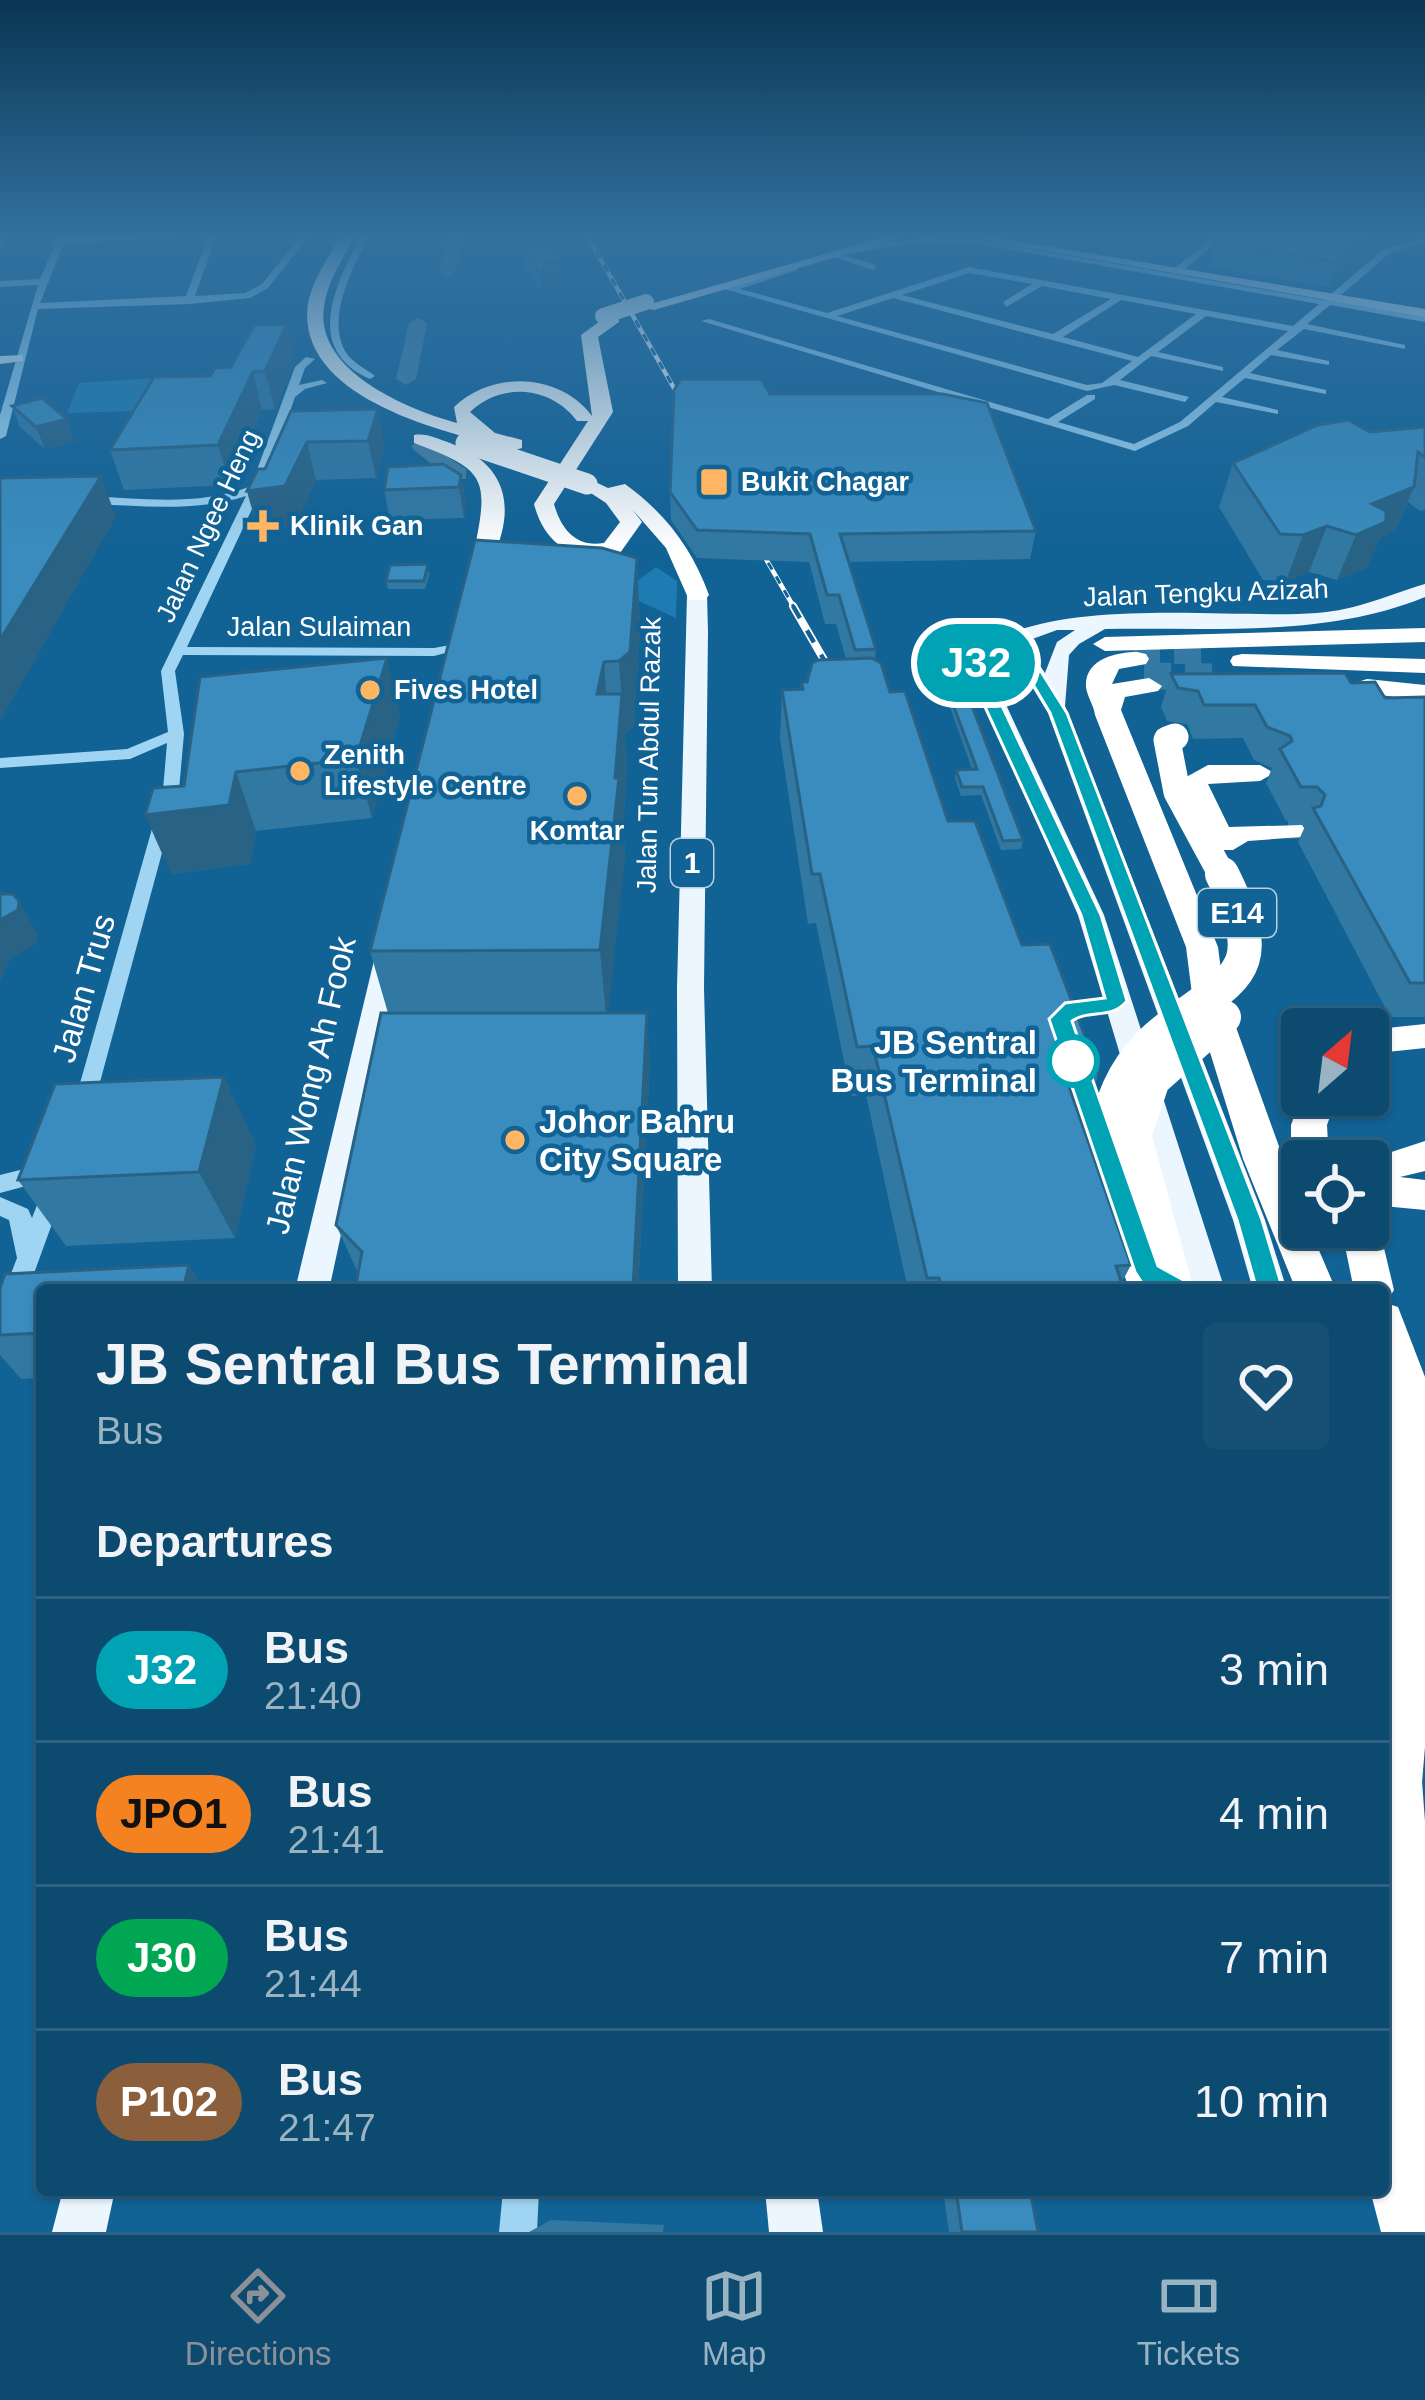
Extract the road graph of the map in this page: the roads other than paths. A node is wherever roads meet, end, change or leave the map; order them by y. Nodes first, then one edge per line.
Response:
1 (23, 341) edge
2 (301, 341) edge
3 (323, 341) edge
4 (338, 341) edge
5 (573, 341) edge
6 (591, 341) edge
7 (773, 341) edge
8 (919, 341) edge
9 (1069, 341) edge
10 (1166, 341) edge
11 (1286, 341) edge
12 (1371, 341) edge
13 (1402, 347) dead end
14 (572, 349) dead end
15 (1274, 351) junction
16 (1145, 357) junction
17 (18, 358) junction
18 (0, 359) edge
19 (310, 359) junction
20 (1325, 362) dead end
21 (1219, 369) dead end
22 (576, 370) dead end
23 (1246, 375) junction
24 (370, 376) dead end
25 (1112, 381) junction
26 (322, 383) junction
27 (1322, 392) dead end
28 (294, 394) junction
29 (1091, 397) dead end
30 (1185, 399) dead end
31 (1216, 399) junction
32 (1274, 412) dead end
33 (584, 417) junction
34 (1047, 424) junction
35 (0, 436) edge
36 (488, 437) junction
37 (489, 476) junction
38 (560, 477) junction
39 (590, 479) junction
40 (522, 490) junction
41 (254, 494) junction
42 (68, 500) edge
43 (204, 501) junction
44 (243, 517) junction
45 (485, 552) junction
46 (478, 578) edge
47 (1425, 594) edge
48 (698, 595) joint
49 (1061, 632) junction
50 (1425, 635) edge
51 (463, 646) edge
52 (1425, 648) edge
53 (990, 650) junction
54 (175, 651) junction
55 (1425, 666) edge
56 (1225, 669) junction
57 (1259, 669) junction
58 (1425, 679) edge
59 (1425, 693) edge
60 (1102, 696) junction
61 (1059, 713) junction
62 (176, 734) junction
63 (1175, 736) dead end
64 (0, 766) edge
65 (160, 768) junction
66 (1263, 777) dead end
67 (1290, 828) tunnel mouth
68 (1221, 842) junction
69 (397, 921) edge
70 (1425, 1036) edge
71 (1389, 1040) edge
72 (1425, 1054) edge
73 (1389, 1057) edge
74 (76, 1131) edge
75 (1425, 1156) edge
76 (1389, 1166) edge
77 (0, 1184) edge
78 (1389, 1192) edge
79 (1425, 1195) edge
80 (0, 1206) edge
81 (1322, 1248) edge
82 (1342, 1248) edge
83 (1365, 1248) edge
84 (26, 1266) junction
85 (313, 1284) edge
86 (695, 1284) edge
87 (1147, 1284) edge
88 (1172, 1284) edge
89 (1206, 1284) edge
90 (1268, 1284) edge
91 (1330, 1284) edge
92 (1331, 1284) edge
93 (1334, 1284) edge
94 (1373, 1284) edge
95 (0, 1334) edge
96 (1389, 1336) edge
97 (1389, 1377) edge
98 (1389, 1429) edge
99 (1425, 1435) edge
100 (1425, 1455) edge
101 (1389, 1466) edge
102 (1425, 1498) edge
103 (1389, 1623) edge
104 (1425, 1728) edge
105 (1389, 1846) edge
106 (1425, 1955) edge
107 (1389, 2025) edge
108 (1425, 2044) edge
109 (1425, 2137) edge
110 (1389, 2146) edge
111 (88, 2196) edge
112 (521, 2196) edge
113 (792, 2196) edge
114 (80, 2232) edge
115 (518, 2232) edge
116 (796, 2232) edge
117 (1413, 2232) edge

1 - 17 street
2 - 19 highway, Jalan Tun Abdul Razak / 1
3 - 36 highway, Jalan Tun Abdul Razak / 1
4 - 24 street
5 - 14 highway
6 - 38 highway, 1
7 - 34 street
8 - 25 street
9 - 16 street
10 - 16 street
11 - 15 street
12 - 13 street
15 - 20 street
15 - 23 street
16 - 21 street
16 - 25 street
17 - 18 main road
17 - 35 street
19 - 26 highway
19 - 28 street, Jalan Ngee Heng
19 - 39 highway, Jalan Tun Abdul Razak / 1, bridge
22 - 33 highway
23 - 27 street
23 - 31 street
25 - 30 street
26 - 28 street
26 - 37 highway
28 - 41 street, Jalan Ngee Heng
29 - 34 street
31 - 32 street
31 - 34 street
33 - 36 highway
33 - 40 highway
36 - 39 highway, Jalan Tun Abdul Razak / 1
37 - 40 highway
37 - 45 highway
38 - 39 highway, 1
38 - 40 highway
39 - 48 highway, Jalan Tun Abdul Razak / 1
40 - 45 highway
41 - 43 street
41 - 44 street, Jalan Ngee Heng
42 - 43 street
43 - 44 street
44 - 54 street, Jalan Ngee Heng
45 - 46 main road
47 - 49 main road, Jalan Tengku Azizah
48 - 86 main road, Jalan Tun Abdul Razak / 1
49 - 53 main road, Jalan Tengku Azizah
49 - 61 main road, Jalan Tengku Azizah
50 - 60 highway
51 - 54 street, Jalan Sulaiman
52 - 56 highway
53 - 61 main road
53 - 89 main road
54 - 62 street, Jalan Trus
55 - 57 highway
56 - 57 highway
56 - 59 highway
57 - 58 highway
60 - 60 highway
60 - 91 highway, E14
61 - 90 main road
62 - 64 street
62 - 65 street, Jalan Trus
63 - 87 highway, E14, bridge
64 - 65 street
65 - 74 street, Jalan Trus
66 - 68 highway
67 - 68 highway
68 - 88 highway, E14, bridge
69 - 85 main road, Jalan Wong Ah Fook
70 - 71 highway
72 - 73 highway
75 - 76 highway
77 - 84 street
78 - 79 highway
80 - 84 street
81 - 92 highway
82 - 93 highway
83 - 94 highway
84 - 95 street
96 - 99 highway
97 - 100 highway
98 - 102 highway
101 - 108 highway, bridge
103 - 104 main road
105 - 106 main road
107 - 109 highway
110 - 117 highway
111 - 114 main road
112 - 115 street
113 - 116 main road

